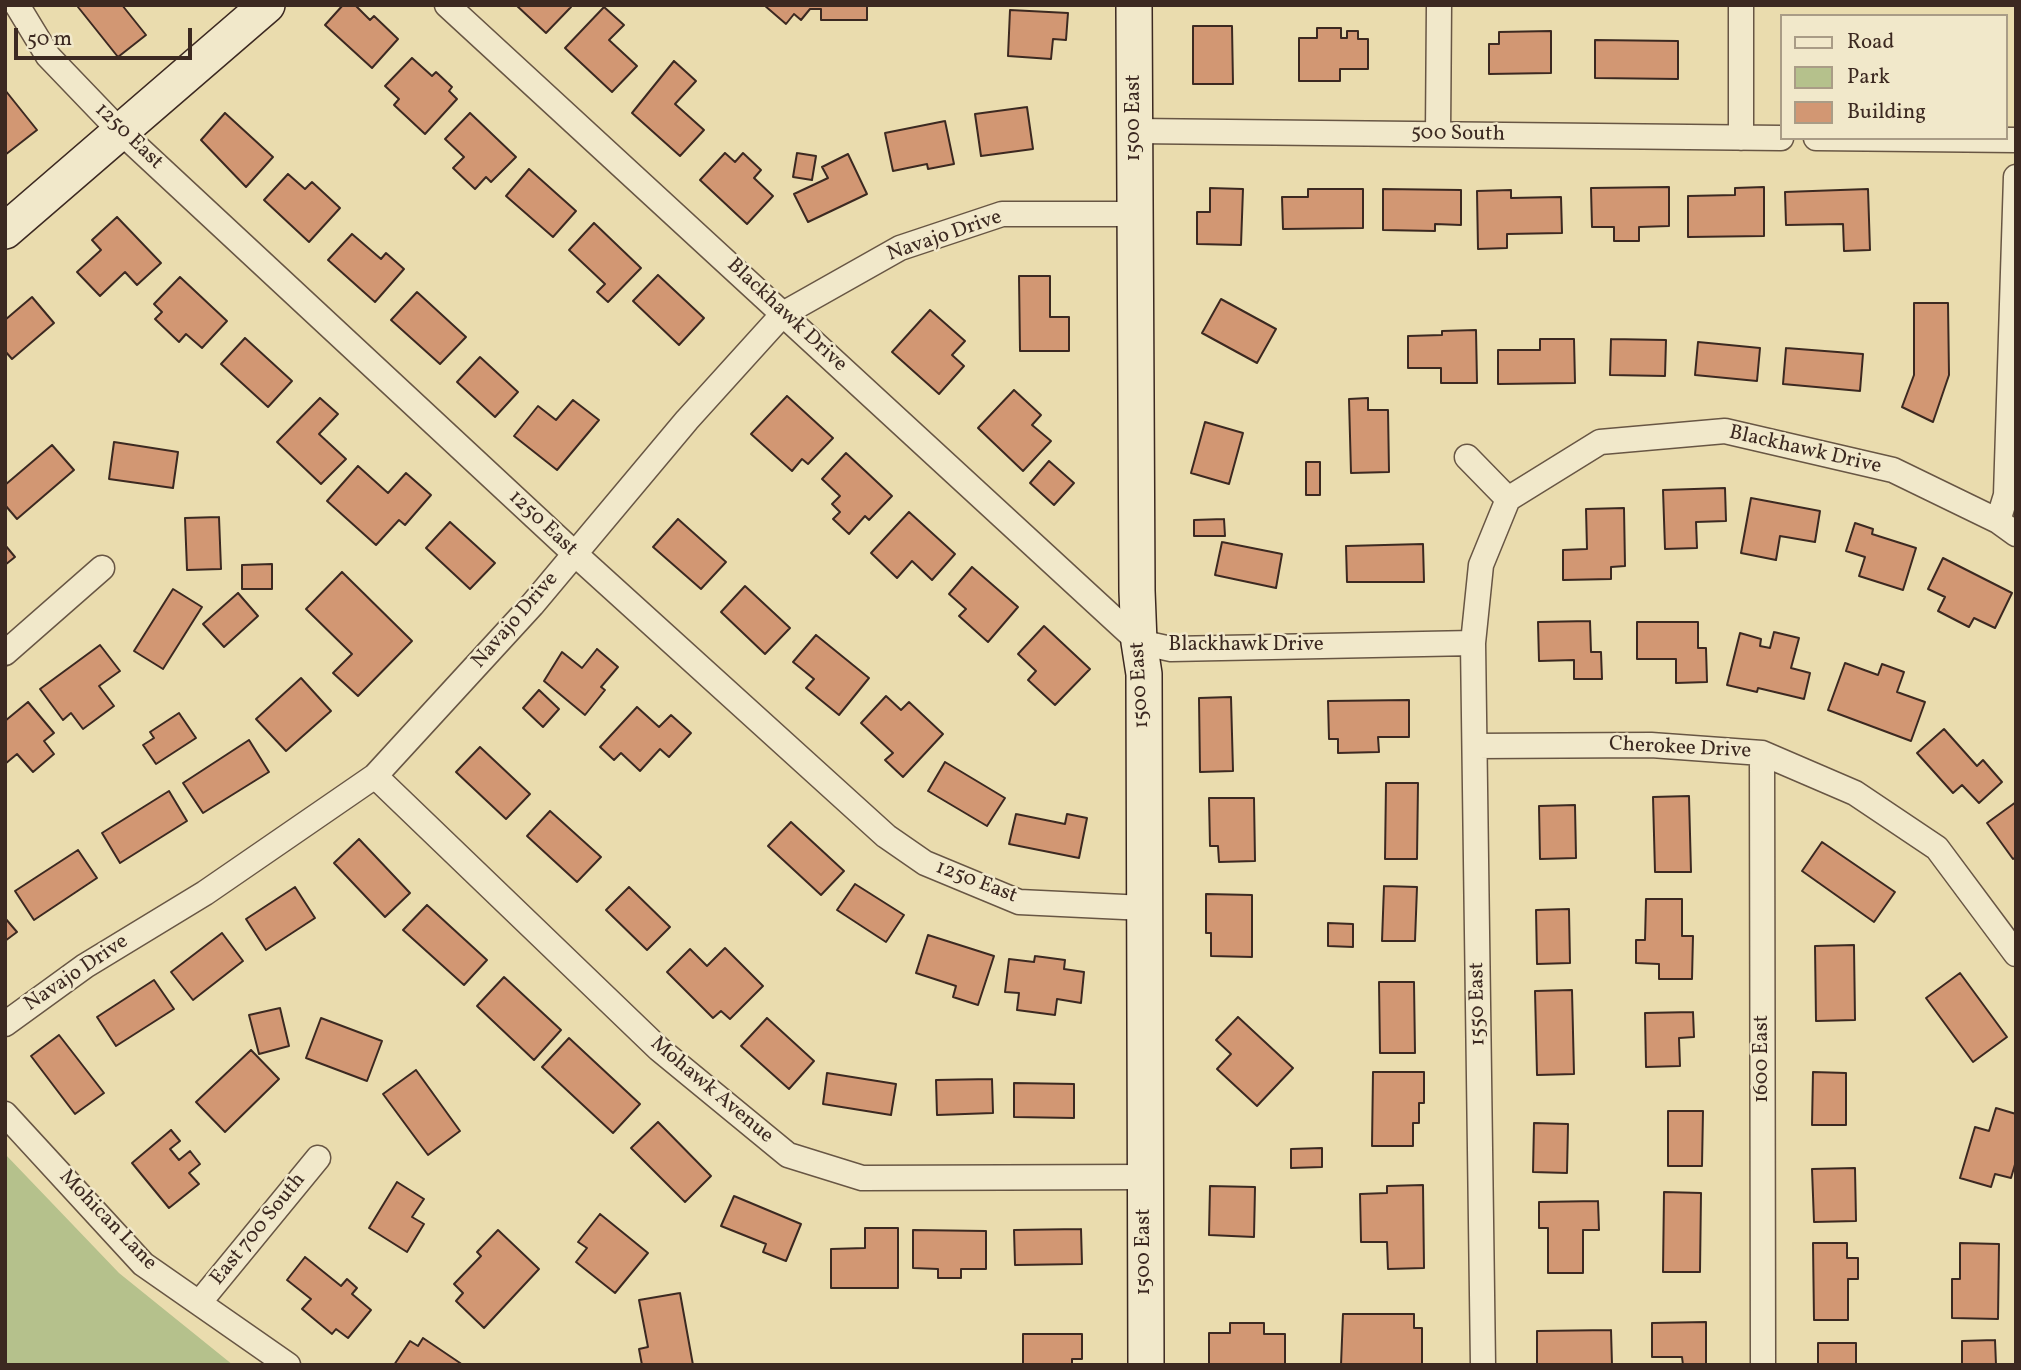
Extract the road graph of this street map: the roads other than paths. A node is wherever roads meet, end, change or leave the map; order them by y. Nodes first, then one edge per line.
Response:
1 (17, 5) edge
2 (267, 5) edge
3 (447, 5) edge
4 (1134, 5) edge
5 (1439, 5) edge
6 (1741, 5) edge
7 (120, 131) junction
8 (1136, 131) junction
9 (1438, 134) junction
10 (1741, 138) junction
11 (1780, 138) edge
12 (2016, 177) edge
13 (1134, 214) junction
14 (5, 231) edge
15 (783, 314) junction
16 (1467, 457) dead end
17 (1508, 499) junction
18 (2007, 528) edge
19 (575, 554) junction
20 (102, 568) dead end
21 (1139, 642) junction
22 (1473, 643) junction
23 (5, 653) edge
24 (1476, 746) junction
25 (1762, 753) junction
26 (375, 776) junction
27 (1145, 908) junction
28 (2016, 954) edge
29 (5, 1024) edge
30 (5, 1114) edge
31 (318, 1158) dead end
32 (1145, 1177) junction
33 (199, 1303) junction
34 (288, 1365) edge
35 (1146, 1365) edge
36 (1483, 1365) edge
37 (1763, 1365) edge

1 - 7 street, 1250 East
2 - 7 street
3 - 15 street, Blackhawk Drive
4 - 8 street, 1500 East
5 - 9 street
6 - 10 street
7 - 14 street
7 - 19 street, 1250 East
8 - 9 street, 500 South
8 - 13 street, 1500 East
9 - 10 street, 500 South
10 - 11 street, 500 South
12 - 18 street
13 - 15 street, Navajo Drive
13 - 21 street, 1500 East
15 - 19 street, Navajo Drive
15 - 21 street, Blackhawk Drive
16 - 17 street
17 - 18 street, Blackhawk Drive
17 - 22 street
19 - 26 street, Navajo Drive
19 - 27 street, 1250 East
20 - 23 street
21 - 22 street, Blackhawk Drive
21 - 27 street, 1500 East
22 - 24 street, 1550 East
24 - 25 street, Cherokee Drive
24 - 36 street, 1550 East
25 - 28 street, Cherokee Drive
25 - 37 street, 1600 East
26 - 29 street, Navajo Drive
26 - 32 street, Mohawk Avenue
27 - 32 street, 1500 East
30 - 33 street, Mohican Lane
31 - 33 street, East 700 South
32 - 35 street, 1500 East
33 - 34 street, Mohican Lane

